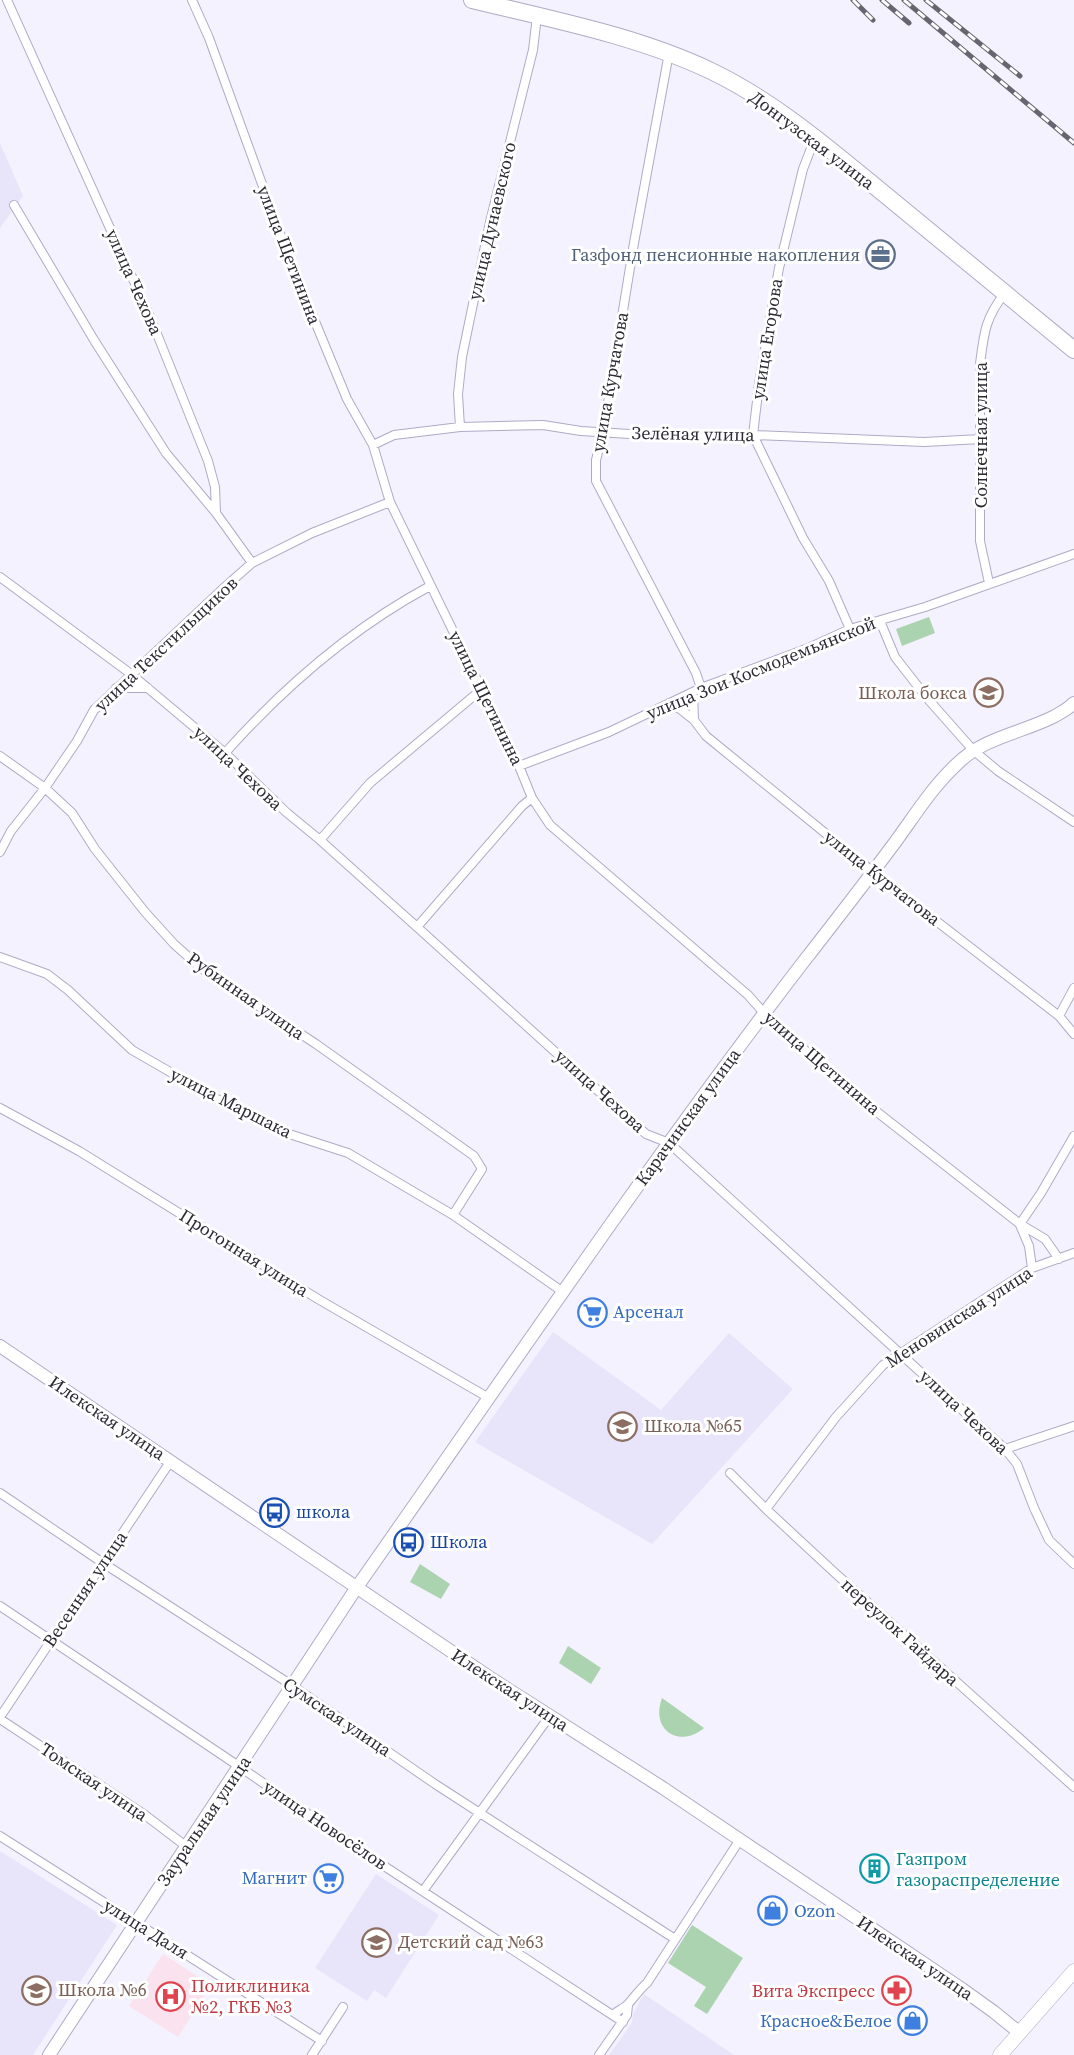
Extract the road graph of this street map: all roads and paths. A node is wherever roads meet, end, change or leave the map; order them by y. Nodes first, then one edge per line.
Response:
1 (7, 0) edge
2 (192, 0) edge
3 (472, 0) edge
4 (508, 5) edge
5 (537, 16) junction
6 (669, 53) junction
7 (815, 138) junction
8 (14, 205) dead end
9 (1005, 293) junction
10 (1074, 350) edge
11 (460, 427) junction
12 (603, 433) junction
13 (753, 435) junction
14 (981, 439) junction
15 (373, 445) junction
16 (390, 502) junction
17 (216, 513) junction
18 (1074, 554) edge
19 (252, 563) junction
20 (0, 577) edge
21 (989, 583) junction
22 (430, 586) junction
23 (880, 621) junction
24 (850, 629) junction
25 (130, 674) junction
26 (116, 688) junction
27 (148, 688) junction
28 (482, 689) junction
29 (697, 690) junction
30 (669, 703) junction
31 (1073, 706) edge
32 (694, 720) junction
33 (973, 750) junction
34 (225, 753) junction
35 (0, 756) edge
36 (519, 766) junction
37 (45, 788) junction
38 (532, 798) junction
39 (1074, 822) edge
40 (320, 840) junction
41 (0, 852) edge
42 (873, 872) junction
43 (417, 927) junction
44 (0, 957) edge
45 (1074, 988) edge
46 (764, 1013) junction
47 (1059, 1016) junction
48 (1074, 1034) edge
49 (0, 1108) edge
50 (1074, 1136) edge
51 (669, 1143) junction
52 (453, 1215) junction
53 (1020, 1224) junction
54 (1074, 1253) edge
55 (1059, 1258) junction
56 (1032, 1268) junction
57 (563, 1292) junction
58 (0, 1346) edge
59 (902, 1353) junction
60 (489, 1398) junction
61 (1074, 1426) edge
62 (1005, 1449) junction
63 (170, 1462) junction
64 (730, 1473) dead end
65 (0, 1493) edge
66 (766, 1509) junction
67 (103, 1563) junction
68 (1074, 1564) edge
69 (357, 1587) junction
70 (0, 1606) edge
71 (50, 1641) junction
72 (293, 1686) junction
73 (549, 1717) junction
74 (0, 1718) edge
75 (240, 1767) junction
76 (1074, 1787) edge
77 (482, 1813) junction
78 (0, 1836) edge
79 (739, 1841) junction
80 (187, 1847) junction
81 (423, 1891) junction
82 (136, 1923) junction
83 (675, 1939) junction
84 (1074, 1971) edge
85 (628, 2005) junction
86 (343, 2007) dead end
87 (613, 2015) junction
88 (623, 2022) junction
89 (1020, 2033) junction
90 (322, 2041) junction
91 (49, 2055) edge
92 (312, 2055) edge
93 (599, 2055) edge
94 (1000, 2055) edge

1 - 17 street, улица Чехова
2 - 15 street, улица Щетинина
3 - 4 highway, Донгузская улица
4 - 5 highway, Донгузская улица
5 - 6 highway, Донгузская улица
5 - 11 street, улица Дунаевского
6 - 7 highway, Донгузская улица
6 - 12 street, улица Курчатова
7 - 9 highway, Донгузская улица
7 - 13 street, улица Егорова
8 - 17 street
9 - 10 highway, Донгузская улица
9 - 14 street, Солнечная улица
11 - 12 street, Зелёная улица
11 - 15 street, Зелёная улица
12 - 13 street, Зелёная улица
12 - 29 street, улица Курчатова
13 - 14 street, Зелёная улица
13 - 24 street
14 - 21 street, Солнечная улица
15 - 16 street, улица Щетинина
16 - 19 street, улица Текстильщиков
16 - 22 street, улица Щетинина
17 - 19 street
18 - 21 street, улица Зои Космодемьянской
19 - 25 street, улица Текстильщиков
20 - 25 street, улица Чехова
21 - 23 street, улица Зои Космодемьянской
22 - 28 street, улица Щетинина
22 - 34 street
23 - 24 street, улица Зои Космодемьянской
23 - 33 street
24 - 29 street, улица Зои Космодемьянской
25 - 26 street, улица Текстильщиков
25 - 27 street, улица Чехова
26 - 27 street
26 - 37 street, улица Текстильщиков
27 - 34 street, улица Чехова
28 - 36 street, улица Щетинина
28 - 40 street
29 - 30 street, улица Зои Космодемьянской
29 - 32 street, улица Курчатова
30 - 32 street, улица Курчатова
30 - 36 street, улица Зои Космодемьянской
31 - 33 street, Карачинская улица
32 - 42 street, улица Курчатова
33 - 39 street
33 - 42 street, Карачинская улица
34 - 40 street, улица Чехова
35 - 37 street, Рубинная улица
36 - 38 street, улица Щетинина
37 - 41 street, улица Текстильщиков
37 - 52 street, Рубинная улица
38 - 43 street
38 - 46 street, улица Щетинина
40 - 43 street, улица Чехова
42 - 46 street, Карачинская улица
42 - 47 street, улица Курчатова
43 - 51 street, улица Чехова
44 - 52 street, улица Маршака
45 - 47 street
46 - 51 street, Карачинская улица
46 - 53 street, улица Щетинина
47 - 48 street, улица Курчатова
49 - 60 street, Прогонная улица
50 - 53 street
51 - 57 street, Карачинская улица
51 - 59 street, улица Чехова
52 - 57 street, улица Маршака
53 - 55 street, улица Щетинина
53 - 56 street
54 - 55 street, Меновинская улица
55 - 56 street, Меновинская улица
56 - 59 street, Меновинская улица
57 - 60 street, Карачинская улица
58 - 63 street, Илекская улица
59 - 62 street, улица Чехова
59 - 66 street, Меновинская улица
60 - 69 street, Карачинская улица
61 - 62 street
62 - 68 street, улица Чехова
63 - 67 street, Весенняя улица
63 - 69 street, Илекская улица
64 - 66 street, переулок Гайдара
65 - 67 street, Сумская улица
66 - 76 street, переулок Гайдара
67 - 71 street, Весенняя улица
67 - 72 street, Сумская улица
69 - 72 street, Зауральная улица
69 - 73 street, Илекская улица
70 - 71 street, улица Новосёлов
71 - 74 street, Весенняя улица
71 - 75 street, улица Новосёлов
72 - 75 street, Зауральная улица
72 - 77 street, Сумская улица
73 - 77 street
73 - 79 street, Илекская улица
74 - 80 street, Томская улица
75 - 80 street, Зауральная улица
75 - 81 street, улица Новосёлов
77 - 81 street
77 - 83 street, Сумская улица
78 - 82 street, улица Даля
79 - 83 street
79 - 89 street, Илекская улица
80 - 82 street, Зауральная улица
81 - 87 street, улица Новосёлов
82 - 90 street, улица Даля
82 - 91 street, Зауральная улица
83 - 85 street
84 - 89 main road
85 - 87 street
85 - 88 street
86 - 90 street
87 - 88 street, улица Новосёлов
88 - 93 street
89 - 94 main road
90 - 92 street

